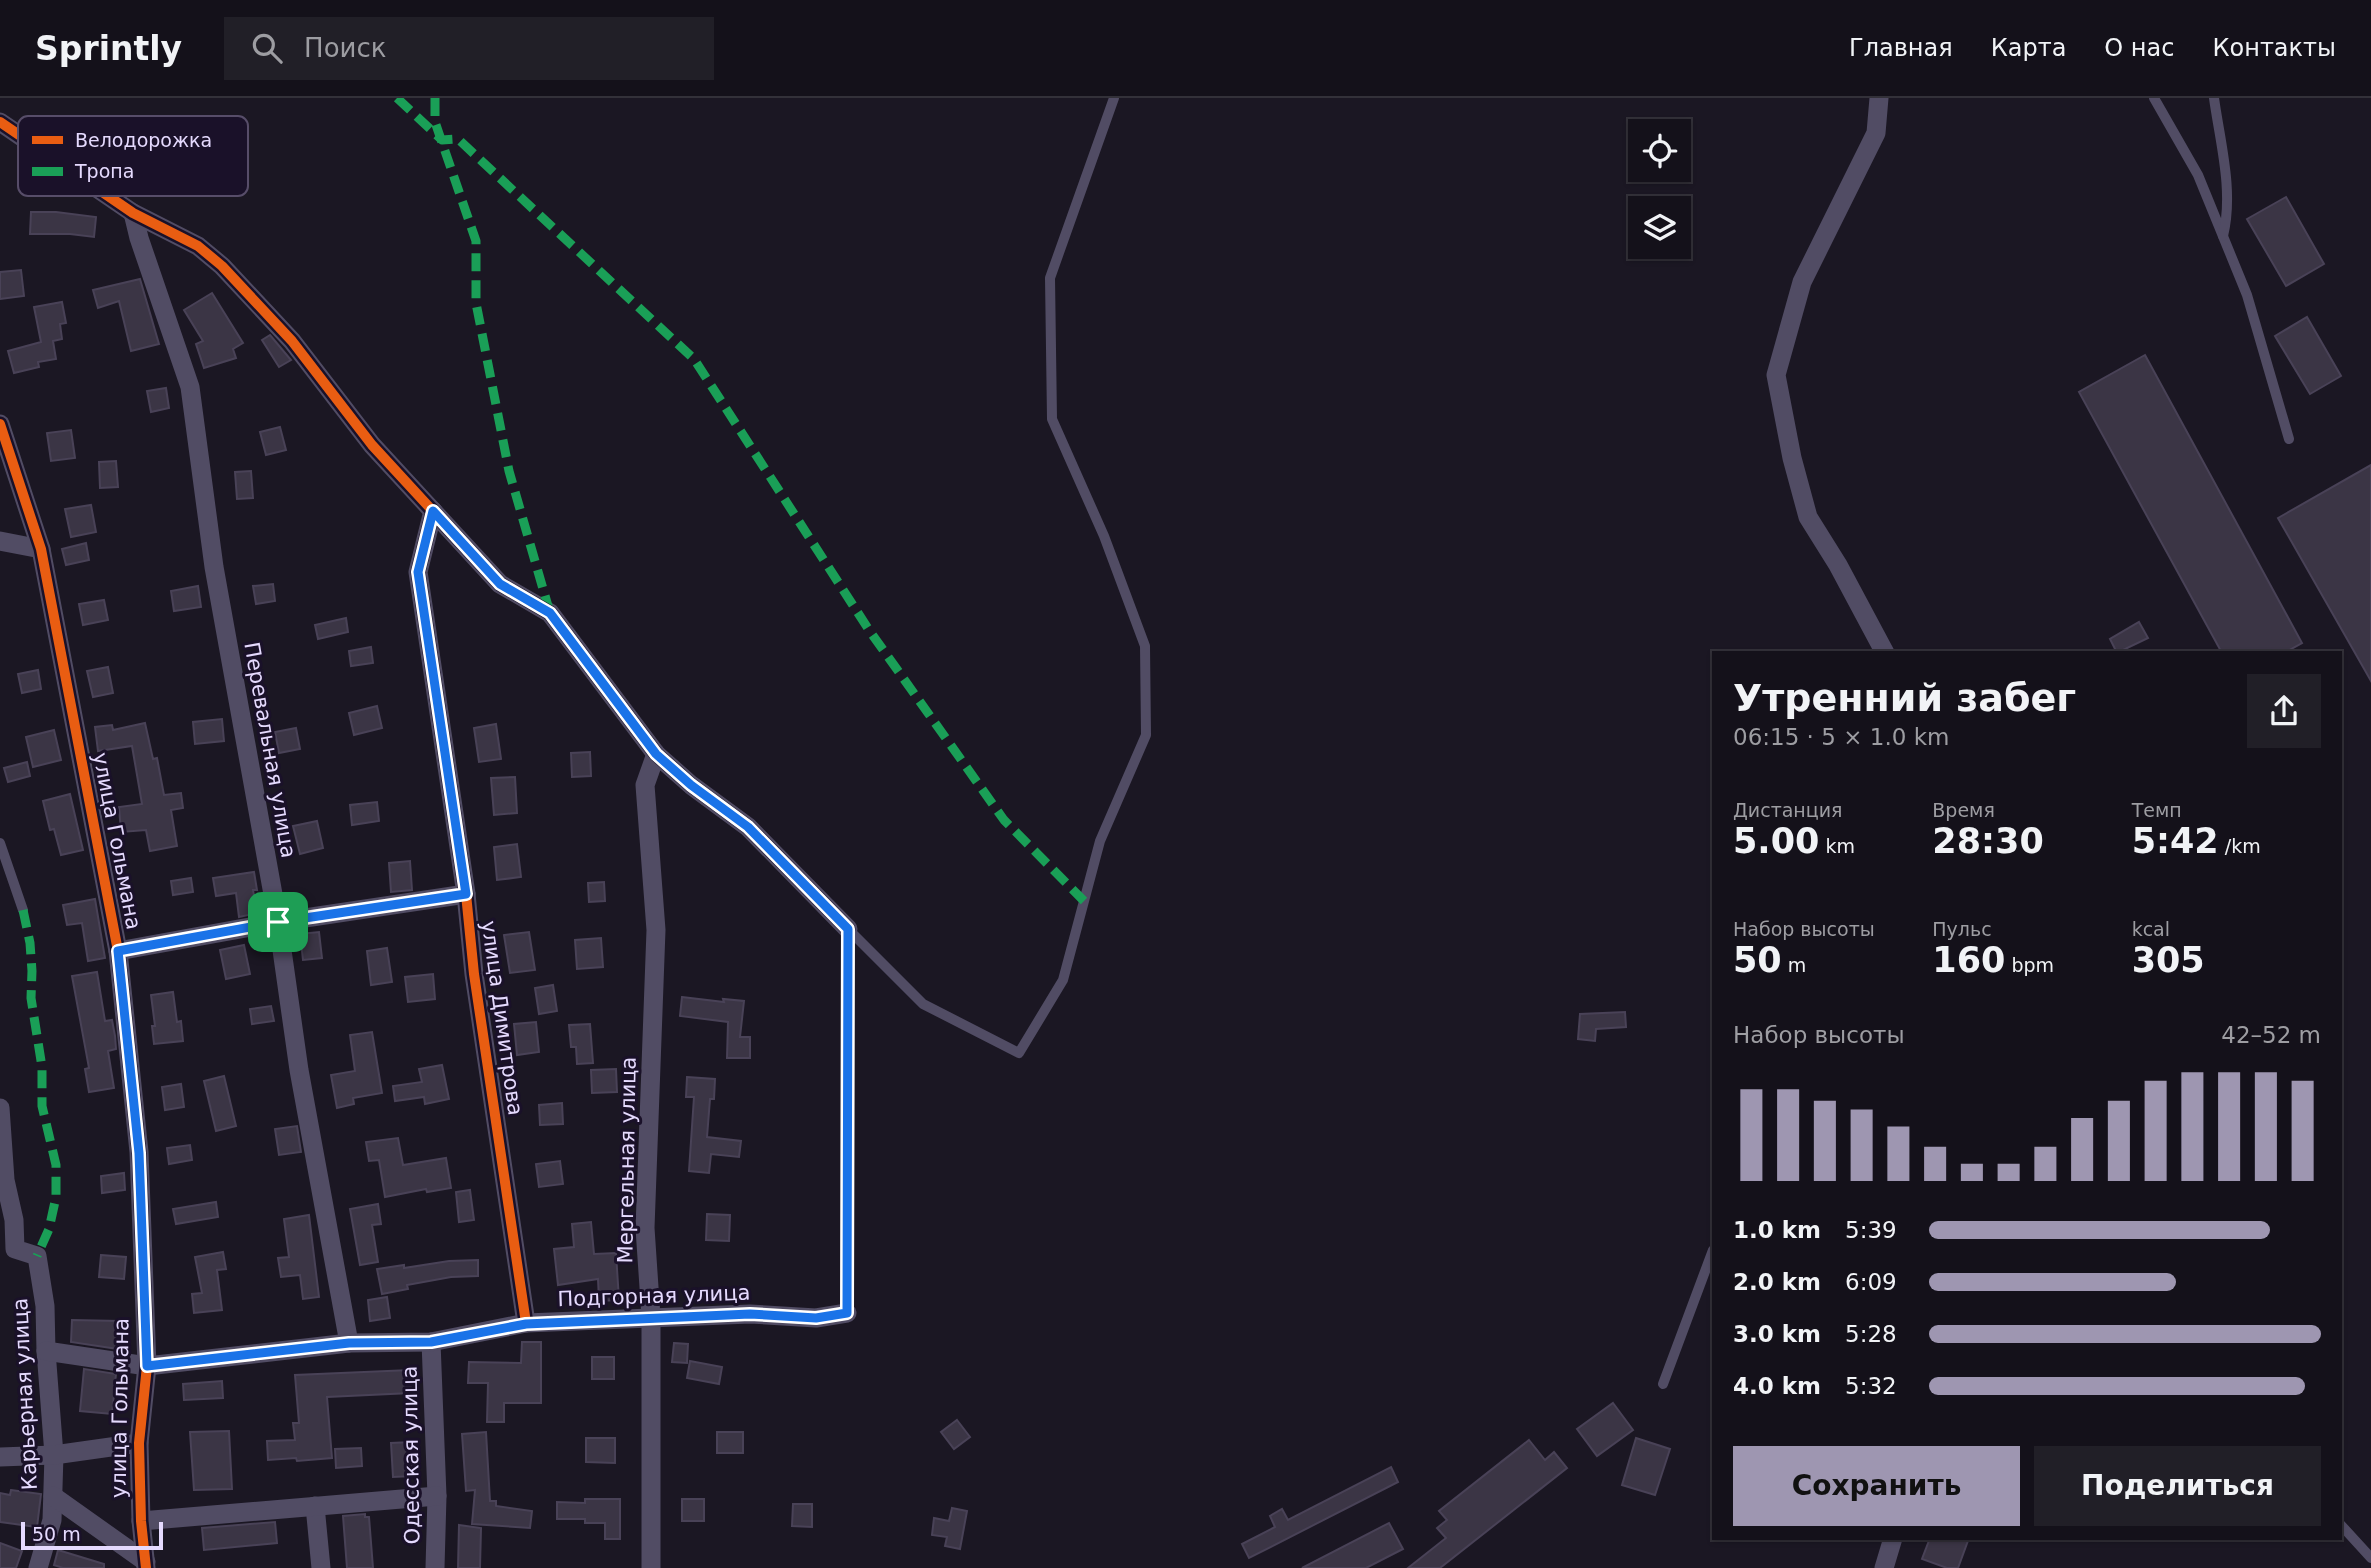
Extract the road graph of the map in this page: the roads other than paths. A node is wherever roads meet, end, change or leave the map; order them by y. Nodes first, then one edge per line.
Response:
1 (1114, 98) edge
2 (1879, 98) edge
3 (2154, 98) edge
4 (2214, 98) edge
5 (0, 122) edge
6 (18, 134) edge
7 (108, 196) edge
8 (133, 213) junction
9 (2223, 236) junction
10 (0, 424) edge
11 (2288, 439) dead end
12 (433, 511) junction
13 (0, 541) edge
14 (41, 549) junction
15 (1884, 651) edge
16 (656, 754) junction
17 (0, 843) edge
18 (466, 894) junction
19 (23, 910) dead end
20 (278, 922) junction
21 (848, 929) junction
22 (118, 951) junction
23 (0, 1108) edge
24 (7, 1249) edge
25 (1712, 1253) edge
26 (847, 1313) joint
27 (651, 1317) junction
28 (526, 1324) junction
29 (431, 1342) junction
30 (349, 1343) junction
31 (46, 1350) junction
32 (147, 1366) junction
33 (1663, 1384) dead end
34 (139, 1443) junction
35 (54, 1455) junction
36 (0, 1457) edge
37 (53, 1496) junction
38 (437, 1496) junction
39 (316, 1506) junction
40 (141, 1521) junction
41 (2342, 1526) edge
42 (1892, 1540) edge
43 (2371, 1558) edge
44 (146, 1565) edge
45 (38, 1568) edge
46 (321, 1568) edge
47 (435, 1568) edge
48 (651, 1568) edge
49 (1884, 1568) edge

1 - 21 lane
2 - 15 street
3 - 9 lane
4 - 9 lane
5 - 6 street
7 - 8 street
8 - 12 street
8 - 20 street, Перевальная улица
9 - 11 lane
10 - 14 street, улица Гольмана
12 - 16 street
12 - 18 street, улица Димитрова
13 - 14 street
14 - 22 street, улица Гольмана
16 - 21 street
16 - 27 street, Мергельная улица
17 - 19 lane
18 - 20 street
18 - 28 street, улица Димитрова
20 - 22 street
20 - 30 street, Перевальная улица
21 - 26 lane
22 - 32 street, улица Гольмана
23 - 24 street, Карьерная улица
24 - 31 street, Карьерная улица
25 - 33 lane
26 - 27 street, Подгорная улица
27 - 28 street, Подгорная улица
27 - 48 street, Мергельная улица
28 - 29 street, Подгорная улица
29 - 30 street, Подгорная улица
29 - 38 street, Одесская улица
30 - 32 street, Подгорная улица
31 - 32 street, Подгорная улица
31 - 35 street, Карьерная улица
32 - 34 street, улица Гольмана
34 - 35 street
34 - 40 street, улица Гольмана
35 - 36 street
35 - 37 street, Карьерная улица
37 - 44 street
37 - 45 street, Карьерная улица
38 - 39 street
38 - 47 street, Одесская улица
39 - 40 street
39 - 46 street
40 - 44 street, улица Гольмана
41 - 43 lane
42 - 49 street

